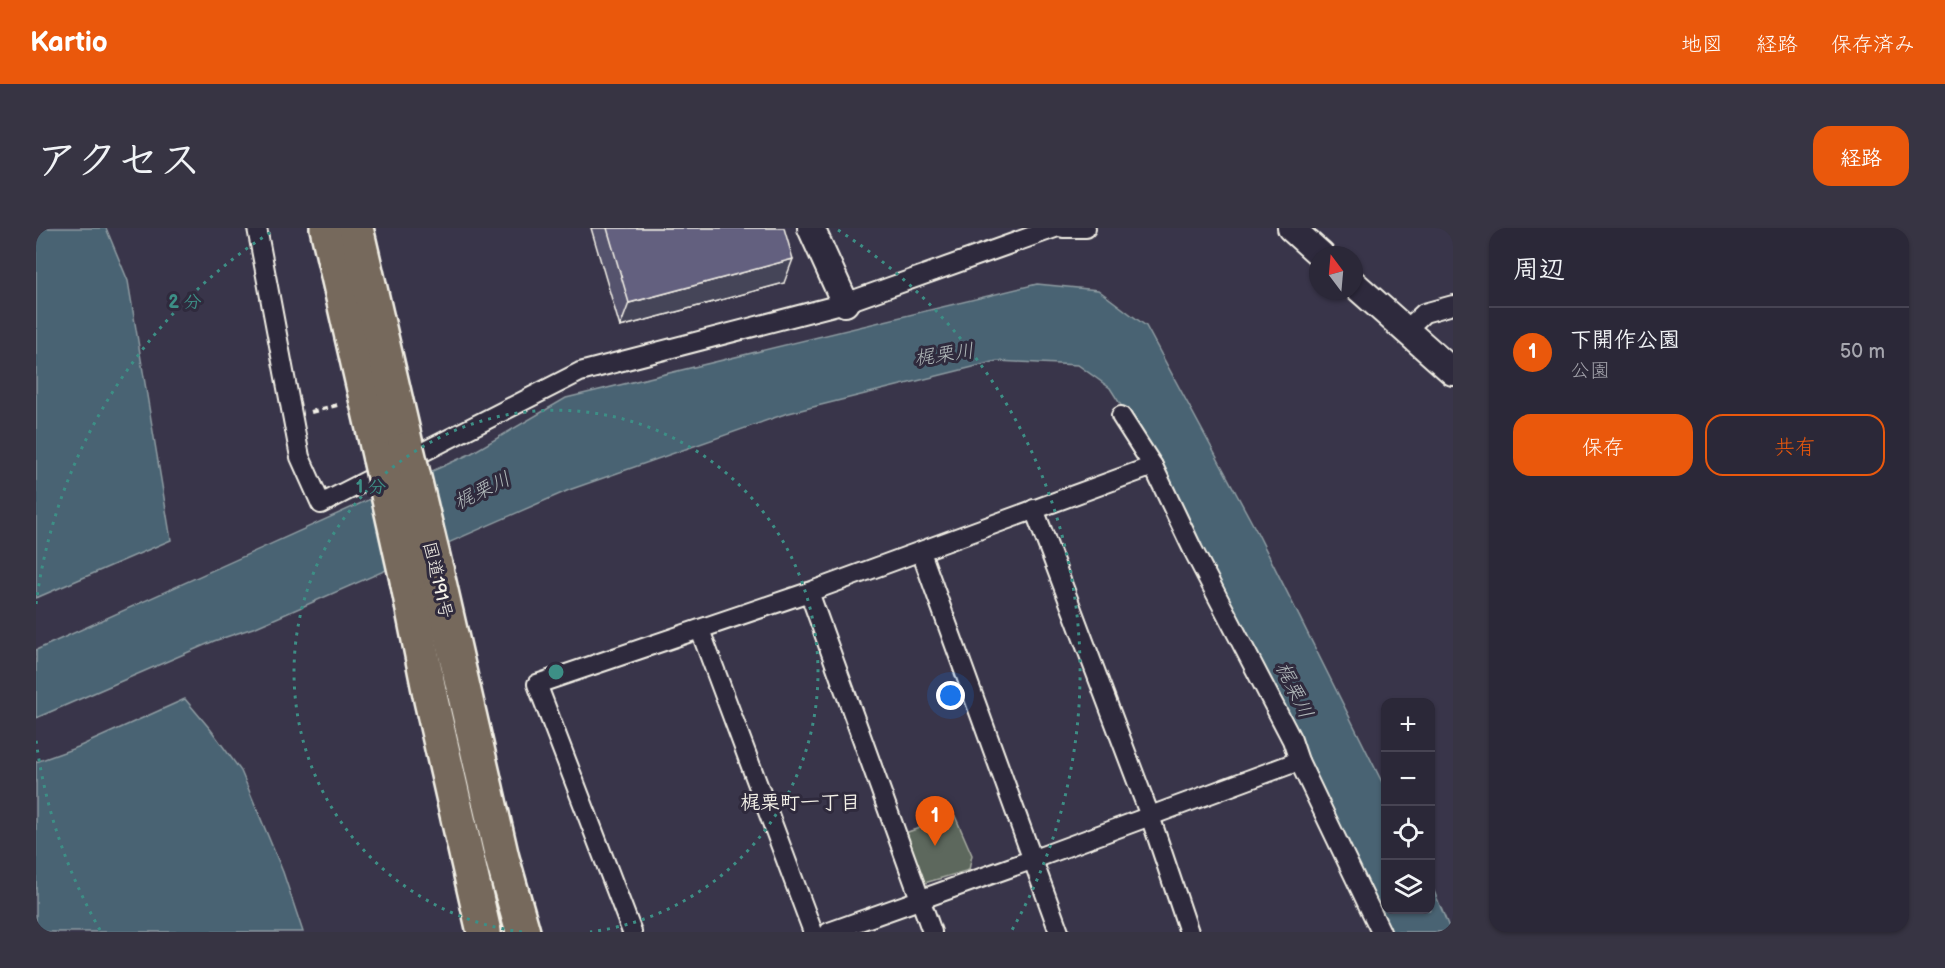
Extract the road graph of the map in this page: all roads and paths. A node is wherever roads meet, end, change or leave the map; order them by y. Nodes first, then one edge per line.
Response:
1 (257, 228) edge
2 (327, 228) edge
3 (356, 228) edge
4 (811, 228) edge
5 (1054, 228) edge
6 (1063, 228) edge
7 (1291, 228) edge
8 (1084, 229) edge
9 (1311, 246) edge
10 (1363, 292) edge
11 (845, 303) junction
12 (1453, 306) edge
13 (1406, 330) junction
14 (1453, 372) edge
15 (348, 403) dead end
16 (1121, 416) dead end
17 (293, 417) junction
18 (394, 454) junction
19 (1153, 466) junction
20 (1034, 509) junction
21 (921, 552) junction
22 (421, 575) junction
23 (809, 592) junction
24 (700, 630) junction
25 (1299, 761) junction
26 (1150, 816) junction
27 (1034, 859) junction
28 (920, 900) junction
29 (484, 932) edge
30 (523, 932) edge
31 (632, 932) edge
32 (813, 932) edge
33 (829, 932) edge
34 (932, 932) edge
35 (1059, 932) edge
36 (1189, 932) edge
37 (1380, 932) edge

1 - 17 street
2 - 18 highway, 国道191号
3 - 18 highway, 国道191号
4 - 11 main road
5 - 11 street
6 - 8 street
7 - 9 main road
10 - 13 main road
11 - 17 street
12 - 13 street
13 - 14 main road
15 - 17 path
16 - 19 street
18 - 22 highway, 国道191号, bridge
19 - 20 street
19 - 25 street
20 - 21 street
20 - 26 street
21 - 23 street
21 - 27 street
22 - 29 highway, 国道191号
22 - 30 highway, 国道191号
23 - 24 street
23 - 28 street
24 - 31 street
24 - 32 street
25 - 26 street
25 - 37 street
26 - 27 street
26 - 36 street
27 - 28 street
27 - 35 street
28 - 33 street
28 - 34 street

